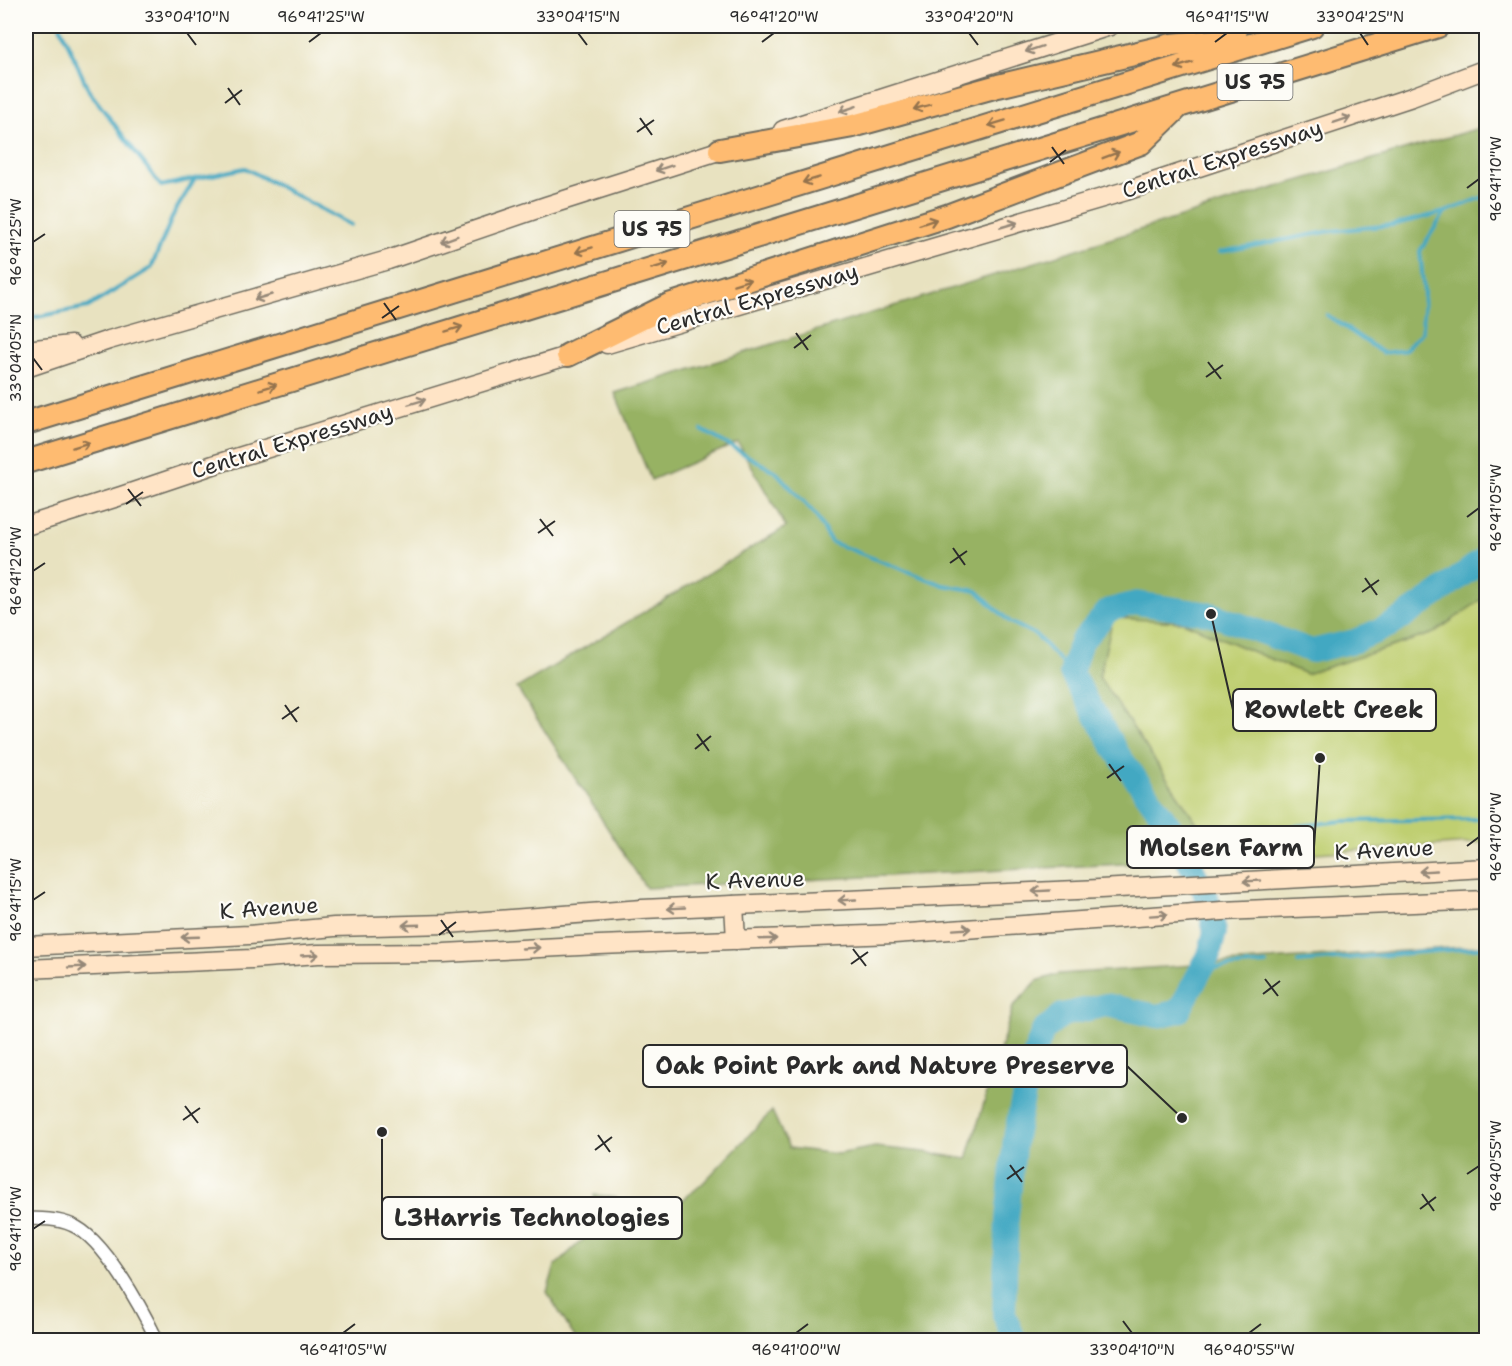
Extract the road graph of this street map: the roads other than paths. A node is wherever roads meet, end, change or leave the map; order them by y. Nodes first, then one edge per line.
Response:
1 (1110, 26) edge
2 (1312, 26) edge
3 (1438, 26) edge
4 (1280, 36) junction
5 (1486, 69) edge
6 (1180, 105) junction
7 (720, 150) junction
8 (109, 340) junction
9 (26, 350) edge
10 (568, 356) junction
11 (26, 368) edge
12 (26, 423) edge
13 (26, 462) edge
14 (121, 496) junction
15 (26, 526) edge
16 (26, 534) edge
17 (1486, 868) edge
18 (1486, 900) edge
19 (734, 905) junction
20 (469, 922) junction
21 (249, 935) junction
22 (736, 940) junction
23 (26, 945) edge
24 (472, 951) junction
25 (252, 959) junction
26 (26, 969) edge
27 (26, 1219) edge
28 (157, 1341) edge

1 -> 7 main road
2 - 4 highway, US 75
3 - 6 highway, US 75
4 -> 7 highway
4 -> 12 highway, US 75
10 -> 5 main road, Central Expressway
10 -> 6 highway
13 -> 6 highway, US 75
7 -> 8 main road
8 - 9 main road
8 - 11 main road
14 -> 10 main road, Central Expressway
14 - 15 main road, Central Expressway
14 - 16 main road
17 -> 19 main road, K Avenue
22 -> 18 main road
19 -> 20 main road, K Avenue
19 - 22 main road
20 -> 21 main road, K Avenue
20 - 24 main road
21 -> 23 main road, K Avenue
21 - 25 main road
24 -> 22 main road
25 -> 24 main road
26 -> 25 main road
27 - 28 street

